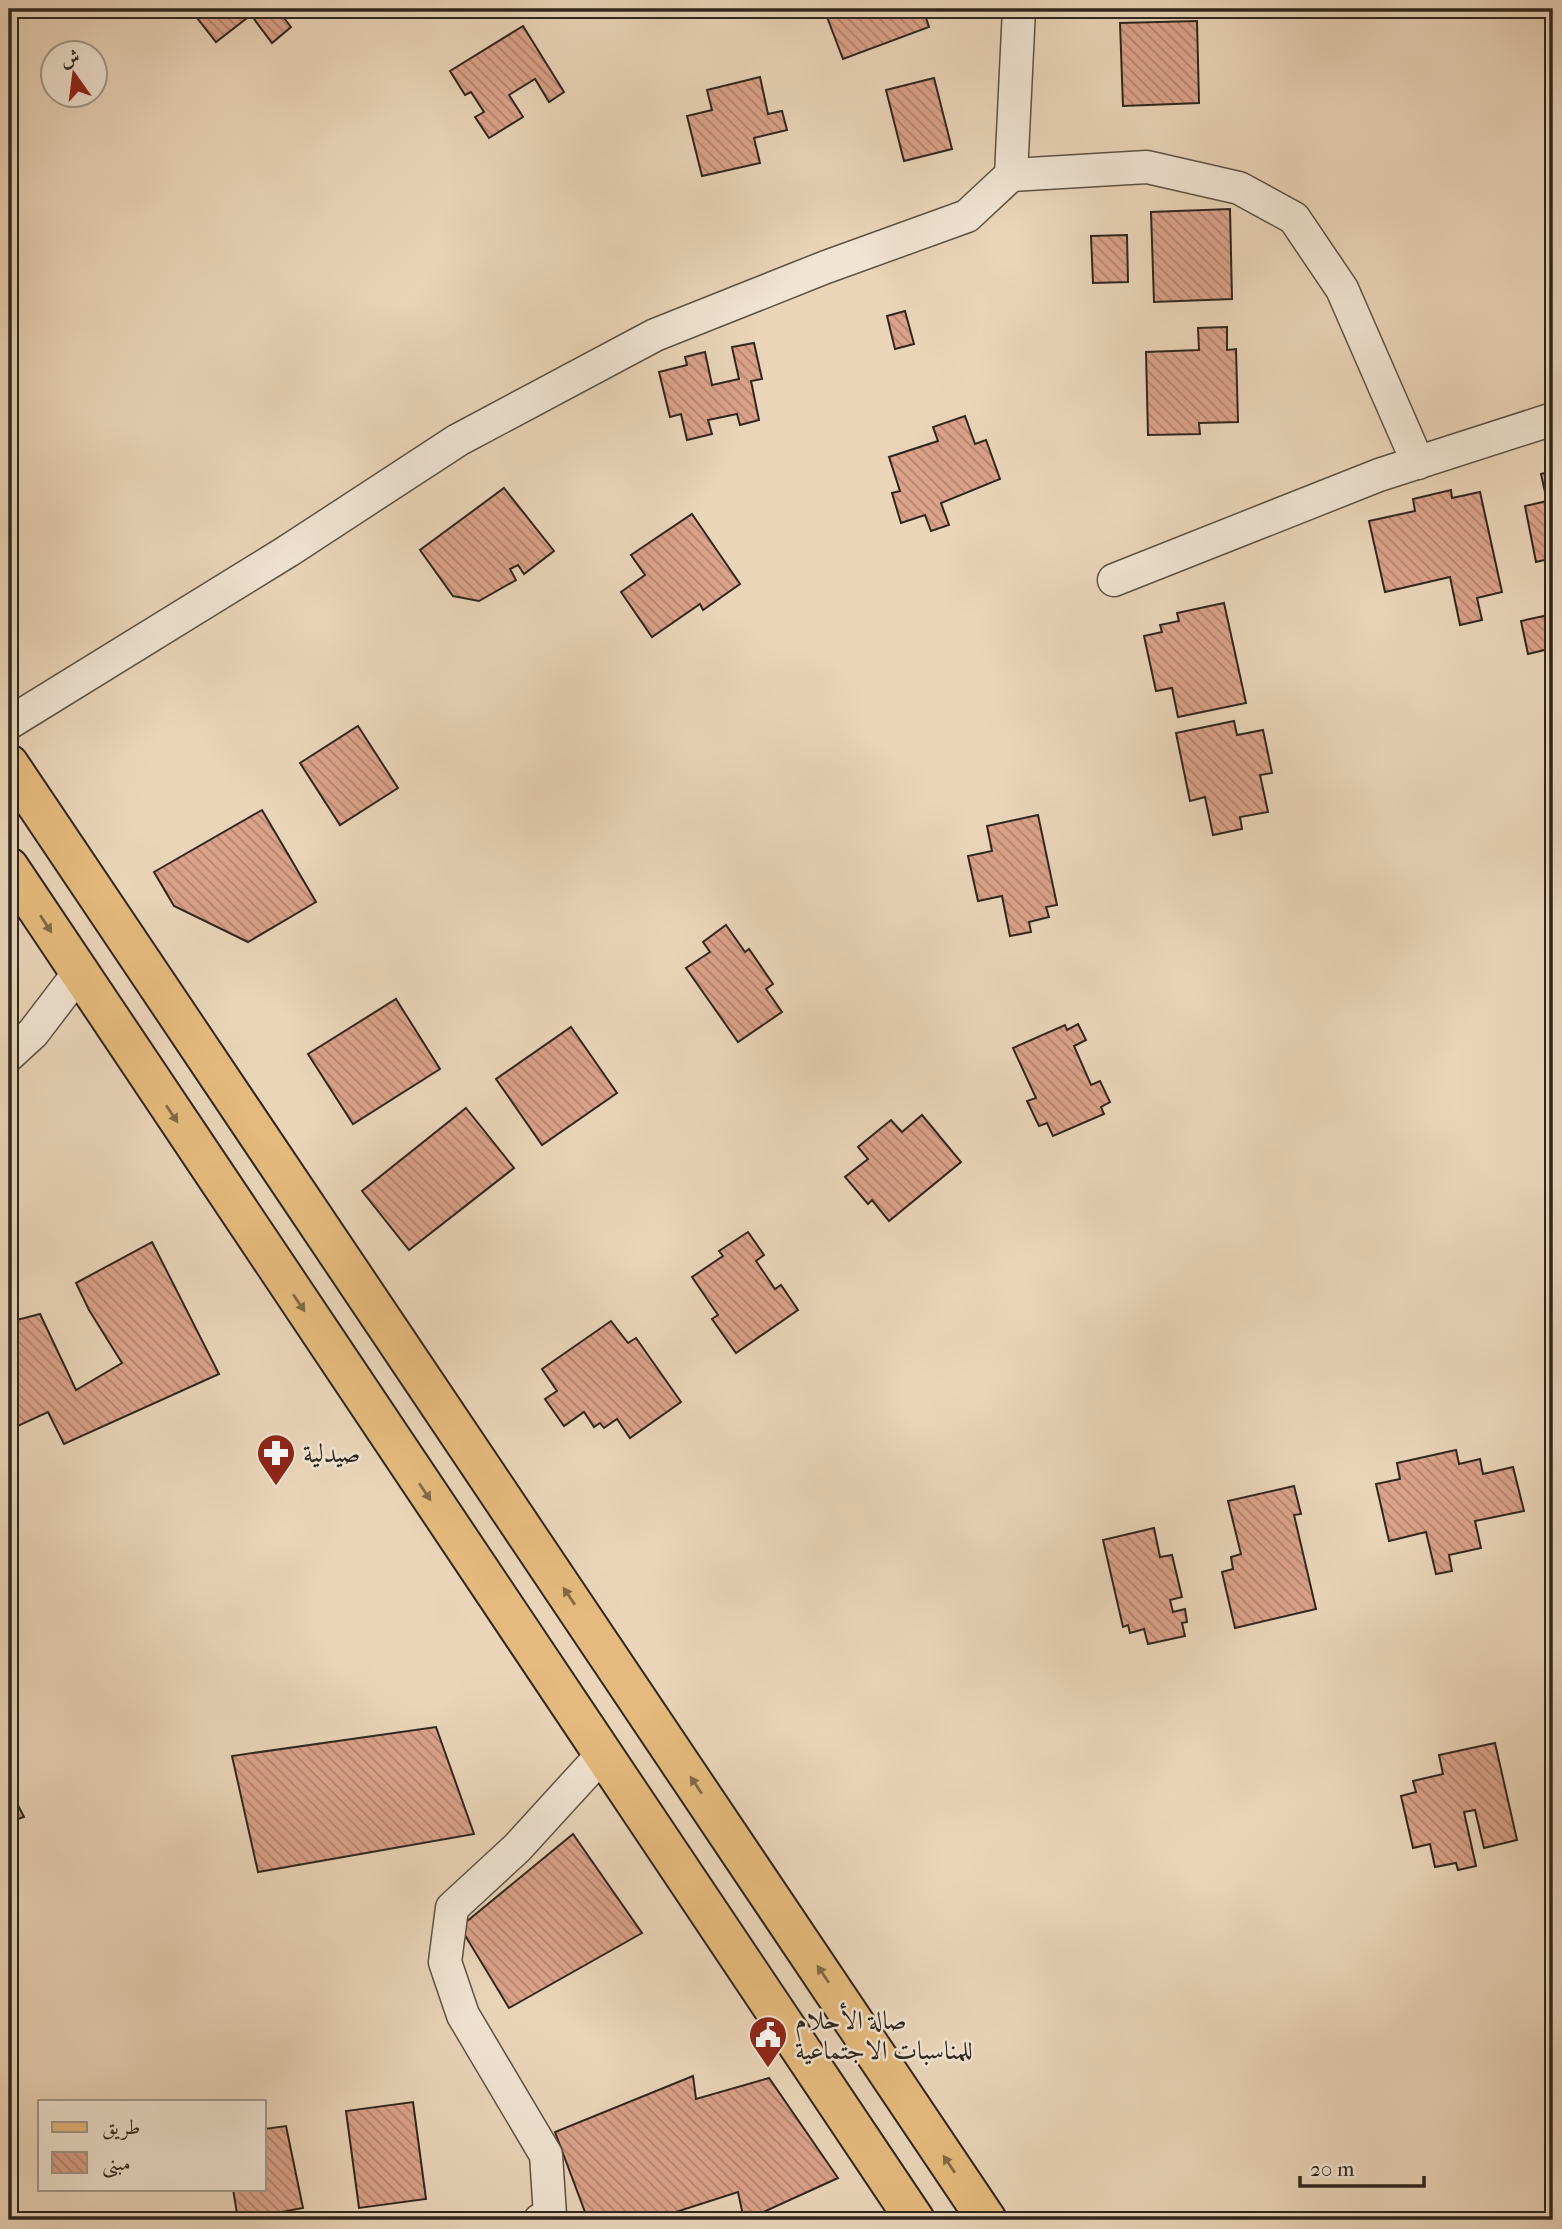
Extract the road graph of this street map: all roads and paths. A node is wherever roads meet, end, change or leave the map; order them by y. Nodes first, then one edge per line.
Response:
1 (1019, 9) edge
2 (1011, 175) junction
3 (1553, 419) edge
4 (1418, 463) junction
5 (1114, 579) dead end
6 (9, 723) edge
7 (9, 764) edge
8 (9, 867) edge
9 (78, 974) junction
10 (9, 1055) edge
11 (602, 1755) junction
12 (540, 2220) edge
13 (915, 2220) edge
14 (987, 2220) edge

1 - 2 street
2 - 4 street
2 - 6 street
3 - 4 street
4 - 5 street
14 -> 7 main road
8 -> 9 main road
9 - 10 street
9 -> 11 main road
11 - 12 street
11 - 13 main road

